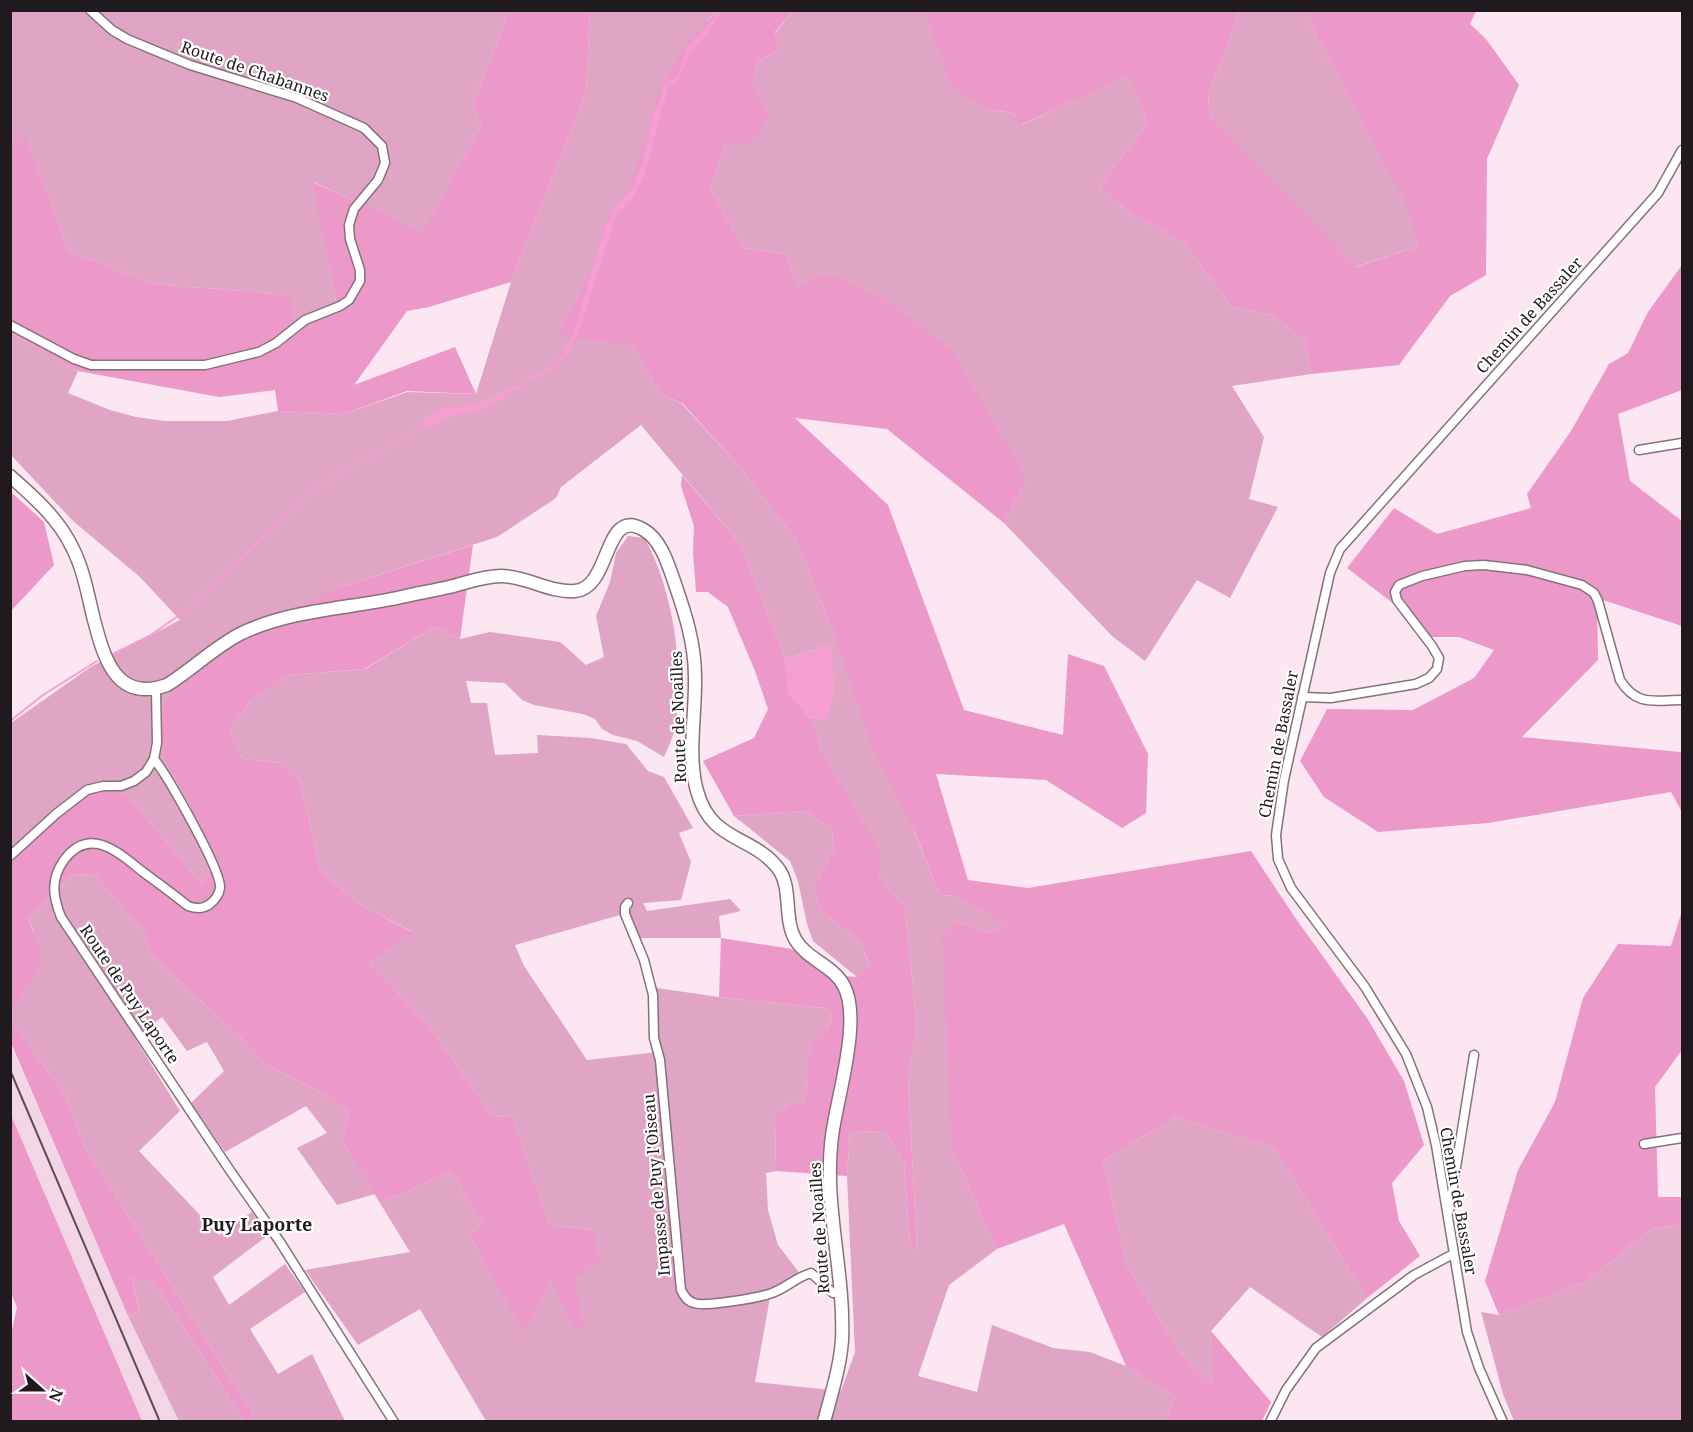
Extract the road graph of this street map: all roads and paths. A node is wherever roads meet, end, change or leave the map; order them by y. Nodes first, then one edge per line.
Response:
1 (90, 10) edge
2 (1683, 150) edge
3 (10, 325) edge
4 (1683, 443) edge
5 (1639, 450) dead end
6 (10, 476) edge
7 (156, 689) junction
8 (1302, 697) junction
9 (1683, 700) edge
10 (154, 759) junction
11 (10, 856) edge
12 (628, 903) dead end
13 (1474, 1055) dead end
14 (1683, 1138) edge
15 (1644, 1144) dead end
16 (1447, 1220) junction
17 (1453, 1254) junction
18 (841, 1293) junction
19 (394, 1422) edge
20 (824, 1422) edge
21 (1269, 1422) edge
22 (1503, 1422) edge

1 - 3 street, Route de Chabannes
2 - 8 street, Chemin de Bassaler
4 - 5 street
6 - 7 main road
7 - 10 street
7 - 18 main road, Route de Noailles
8 - 9 street
8 - 16 street, Chemin de Bassaler
10 - 11 street
10 - 19 street, Route de Puy Laporte
12 - 18 street, Impasse de Puy l'Oiseau
13 - 16 street
14 - 15 street
16 - 17 street, Chemin de Bassaler
17 - 21 street
17 - 22 street, Chemin de Bassaler
18 - 20 main road, Route de Noailles

